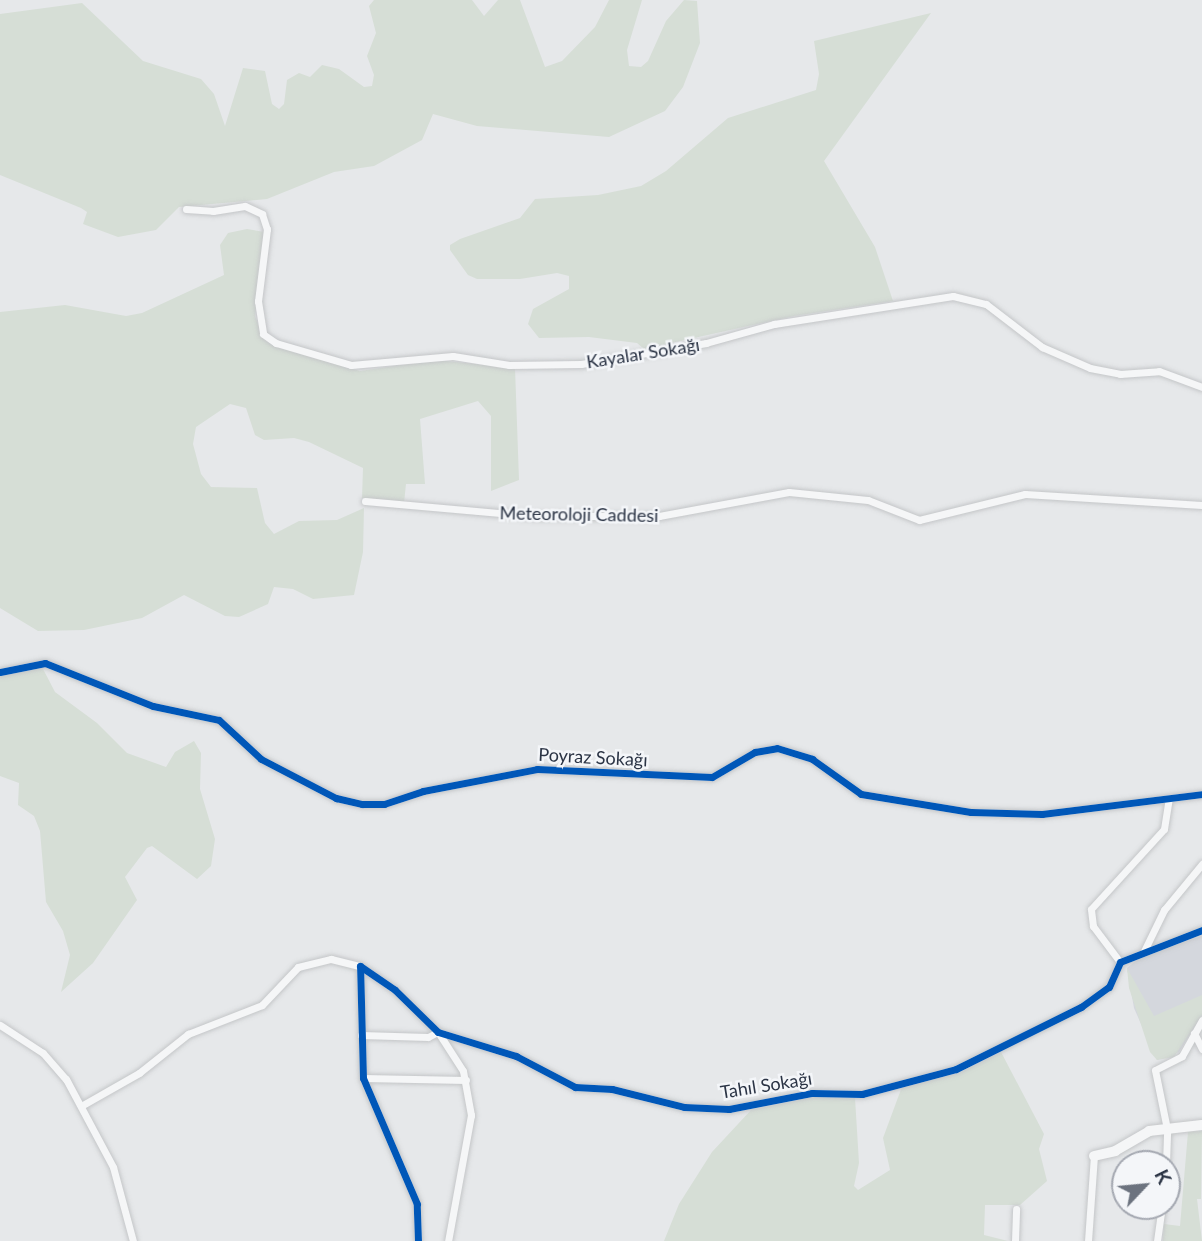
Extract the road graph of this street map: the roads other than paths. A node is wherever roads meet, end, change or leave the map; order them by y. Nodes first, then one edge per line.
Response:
1 (187, 209) dead end
2 (1202, 387) edge
3 (365, 502) dead end
4 (1202, 505) edge
5 (0, 672) edge
6 (1202, 794) edge
7 (1169, 799) junction
8 (1202, 864) edge
9 (1202, 930) edge
10 (1144, 951) junction
11 (1120, 962) junction
12 (360, 966) junction
13 (1202, 1020) edge
14 (0, 1025) edge
15 (438, 1032) junction
16 (1194, 1033) junction
17 (361, 1035) junction
18 (1202, 1049) edge
19 (363, 1079) junction
20 (466, 1080) junction
21 (80, 1106) junction
22 (1202, 1125) edge
23 (1167, 1129) junction
24 (1166, 1150) edge
25 (1094, 1156) joint
26 (1016, 1209) dead end
27 (1160, 1220) edge
28 (133, 1241) edge
29 (418, 1241) edge
30 (448, 1241) edge
31 (1015, 1241) edge
32 (1088, 1241) edge
33 (1157, 1241) edge

1 - 2 street, Kayalar Sokağı
3 - 4 street, Meteoroloji Caddesi
5 - 7 street, Poyraz Sokağı
6 - 7 street, Poyraz Sokağı
7 - 11 street
8 - 10 street
9 - 10 street
10 - 11 street
11 - 15 street, Tahıl Sokağı
12 - 15 street, Tahıl Sokağı
12 - 17 street
12 - 21 street
13 - 16 street
14 - 21 street
15 - 17 street
15 - 20 street
16 - 18 street
16 - 23 street
17 - 19 street
19 - 20 street
19 - 29 street
20 - 30 street
21 - 28 street
22 - 23 street
23 - 24 street
23 - 25 street
25 - 32 street
26 - 31 street
27 - 33 street

